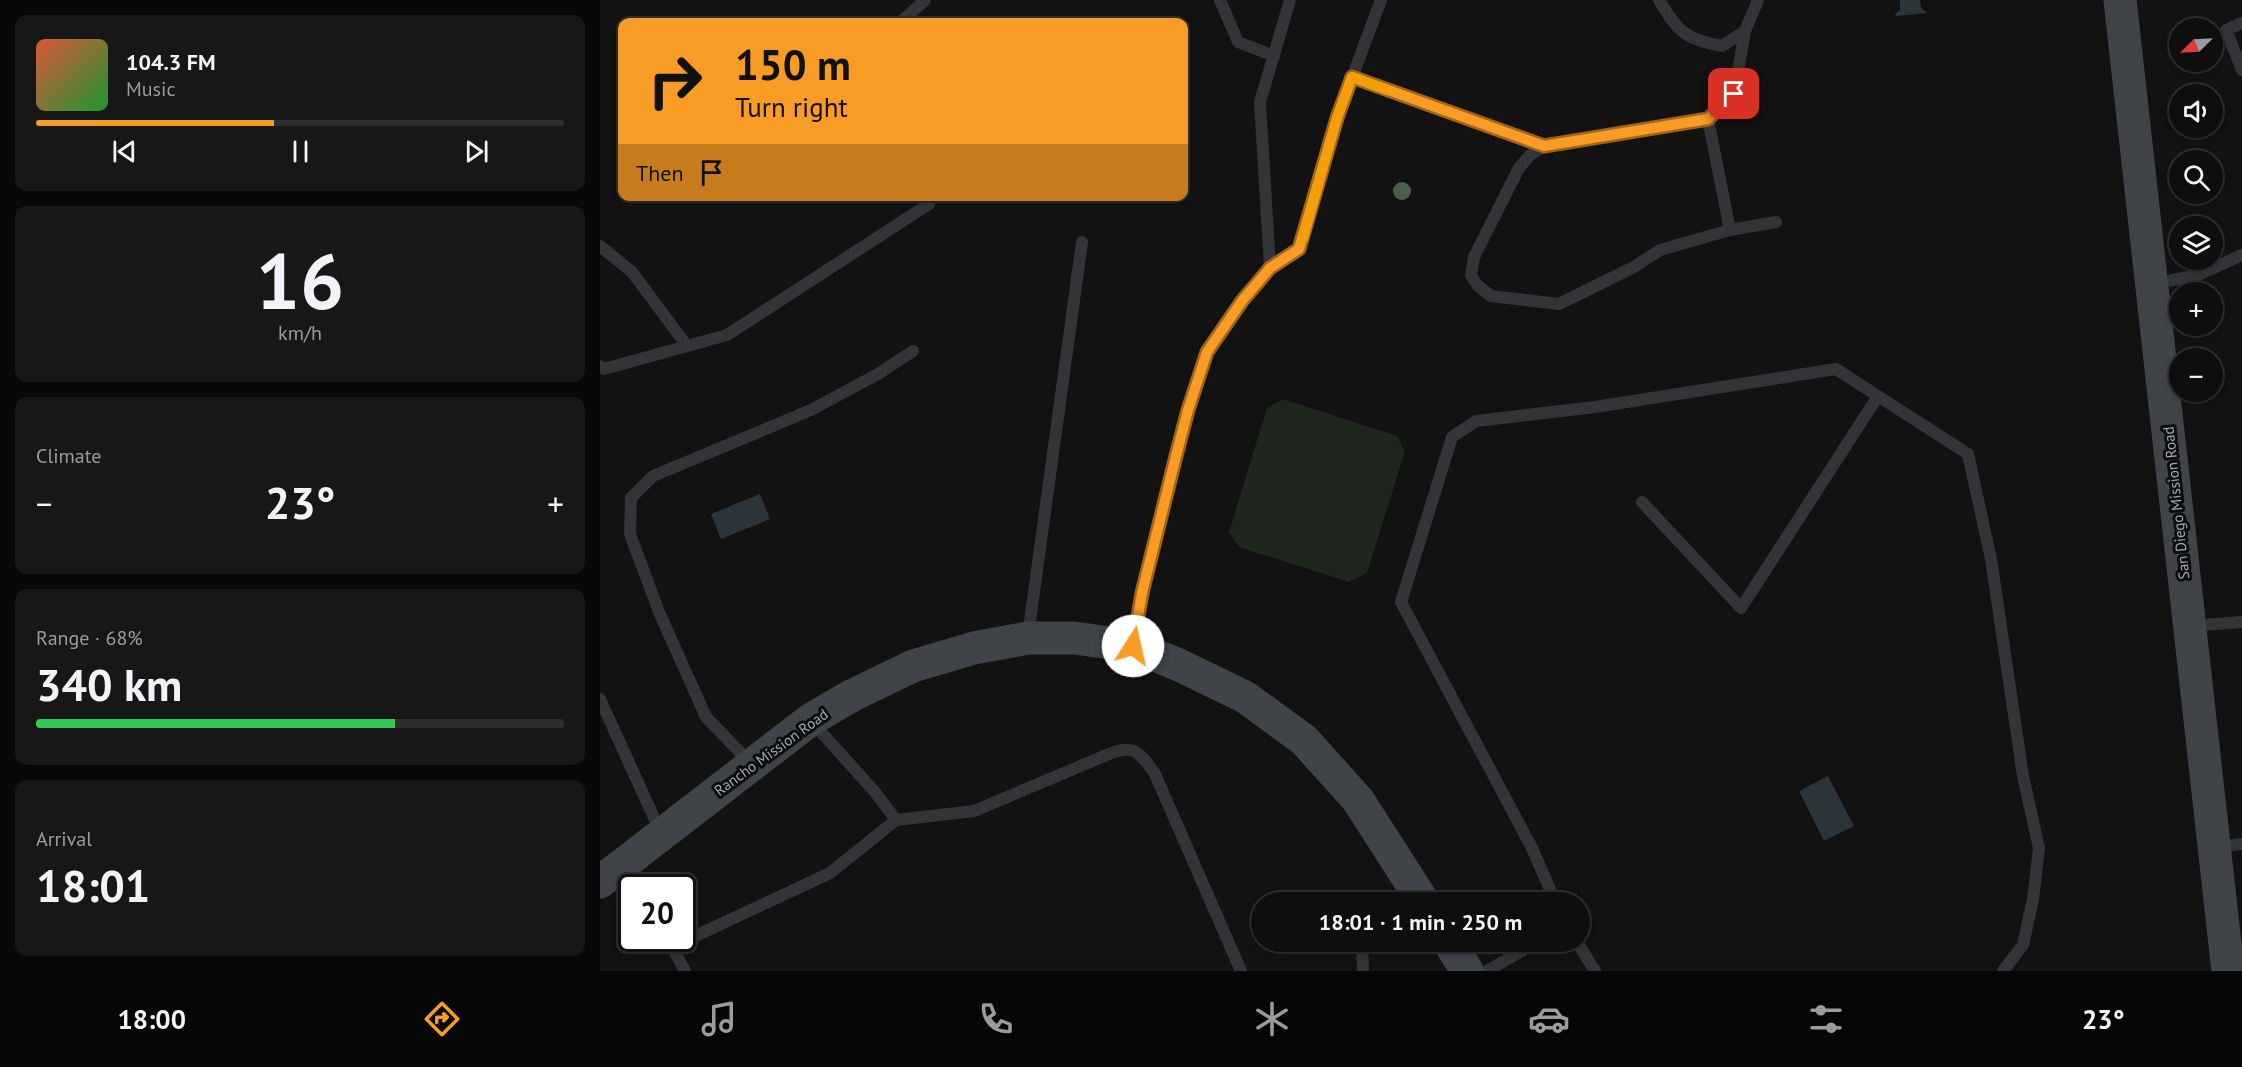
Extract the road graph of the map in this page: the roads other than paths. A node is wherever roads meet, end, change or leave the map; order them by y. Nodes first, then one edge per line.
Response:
1 (925, 0) edge
2 (1220, 0) edge
3 (1290, 0) edge
4 (1381, 0) edge
5 (1659, 0) edge
6 (1758, 0) edge
7 (2120, 0) edge
8 (905, 18) edge
9 (2242, 23) edge
10 (1745, 31) junction
11 (1274, 56) junction
12 (2242, 70) edge
13 (1352, 77) junction
14 (1708, 119) junction
15 (1544, 146) junction
16 (928, 201) edge
17 (1776, 222) dead end
18 (1730, 230) junction
19 (1082, 242) dead end
20 (600, 246) edge
21 (2242, 255) edge
22 (1270, 268) junction
23 (2152, 285) junction
24 (687, 346) junction
25 (913, 351) dead end
26 (600, 366) edge
27 (1878, 396) junction
28 (1642, 502) dead end
29 (2242, 622) edge
30 (2190, 626) junction
31 (1028, 638) junction
32 (1133, 646) junction
33 (600, 699) edge
34 (810, 720) junction
35 (752, 765) junction
36 (896, 820) junction
37 (662, 834) junction
38 (2228, 846) edge
39 (616, 880) edge
40 (1413, 892) edge
41 (1551, 892) edge
42 (696, 931) edge
43 (676, 952) edge
44 (1362, 952) edge
45 (1455, 952) edge
46 (1520, 952) edge
47 (1583, 952) edge
48 (685, 971) edge
49 (1241, 971) edge
50 (1363, 971) edge
51 (1467, 971) edge
52 (1487, 971) edge
53 (1595, 971) edge
54 (2003, 971) edge
55 (2228, 971) edge

1 - 8 lane
2 - 11 lane
3 - 11 lane
4 - 13 lane
5 - 10 lane
6 - 10 lane
7 - 23 main road, San Diego Mission Road
9 - 12 lane
10 - 14 lane
11 - 22 lane
13 - 15 lane
13 - 22 lane
14 - 15 lane
14 - 18 lane
15 - 18 lane
16 - 24 lane
17 - 18 lane
19 - 31 lane
20 - 24 lane
21 - 23 lane
22 - 32 lane
23 - 30 main road, San Diego Mission Road
24 - 26 lane
25 - 35 lane
27 - 28 lane
27 - 41 lane
27 - 54 lane
29 - 30 lane
30 - 38 main road, San Diego Mission Road
31 - 32 main road, Rancho Mission Road
31 - 34 main road, Rancho Mission Road
32 - 40 main road, Rancho Mission Road
33 - 37 lane
34 - 35 main road, Rancho Mission Road
34 - 36 lane
35 - 37 main road, Rancho Mission Road
36 - 42 lane
36 - 49 lane
37 - 39 main road, Rancho Mission Road
38 - 55 main road, San Diego Mission Road
43 - 48 lane
44 - 50 lane
45 - 51 main road
46 - 52 lane
47 - 53 lane

